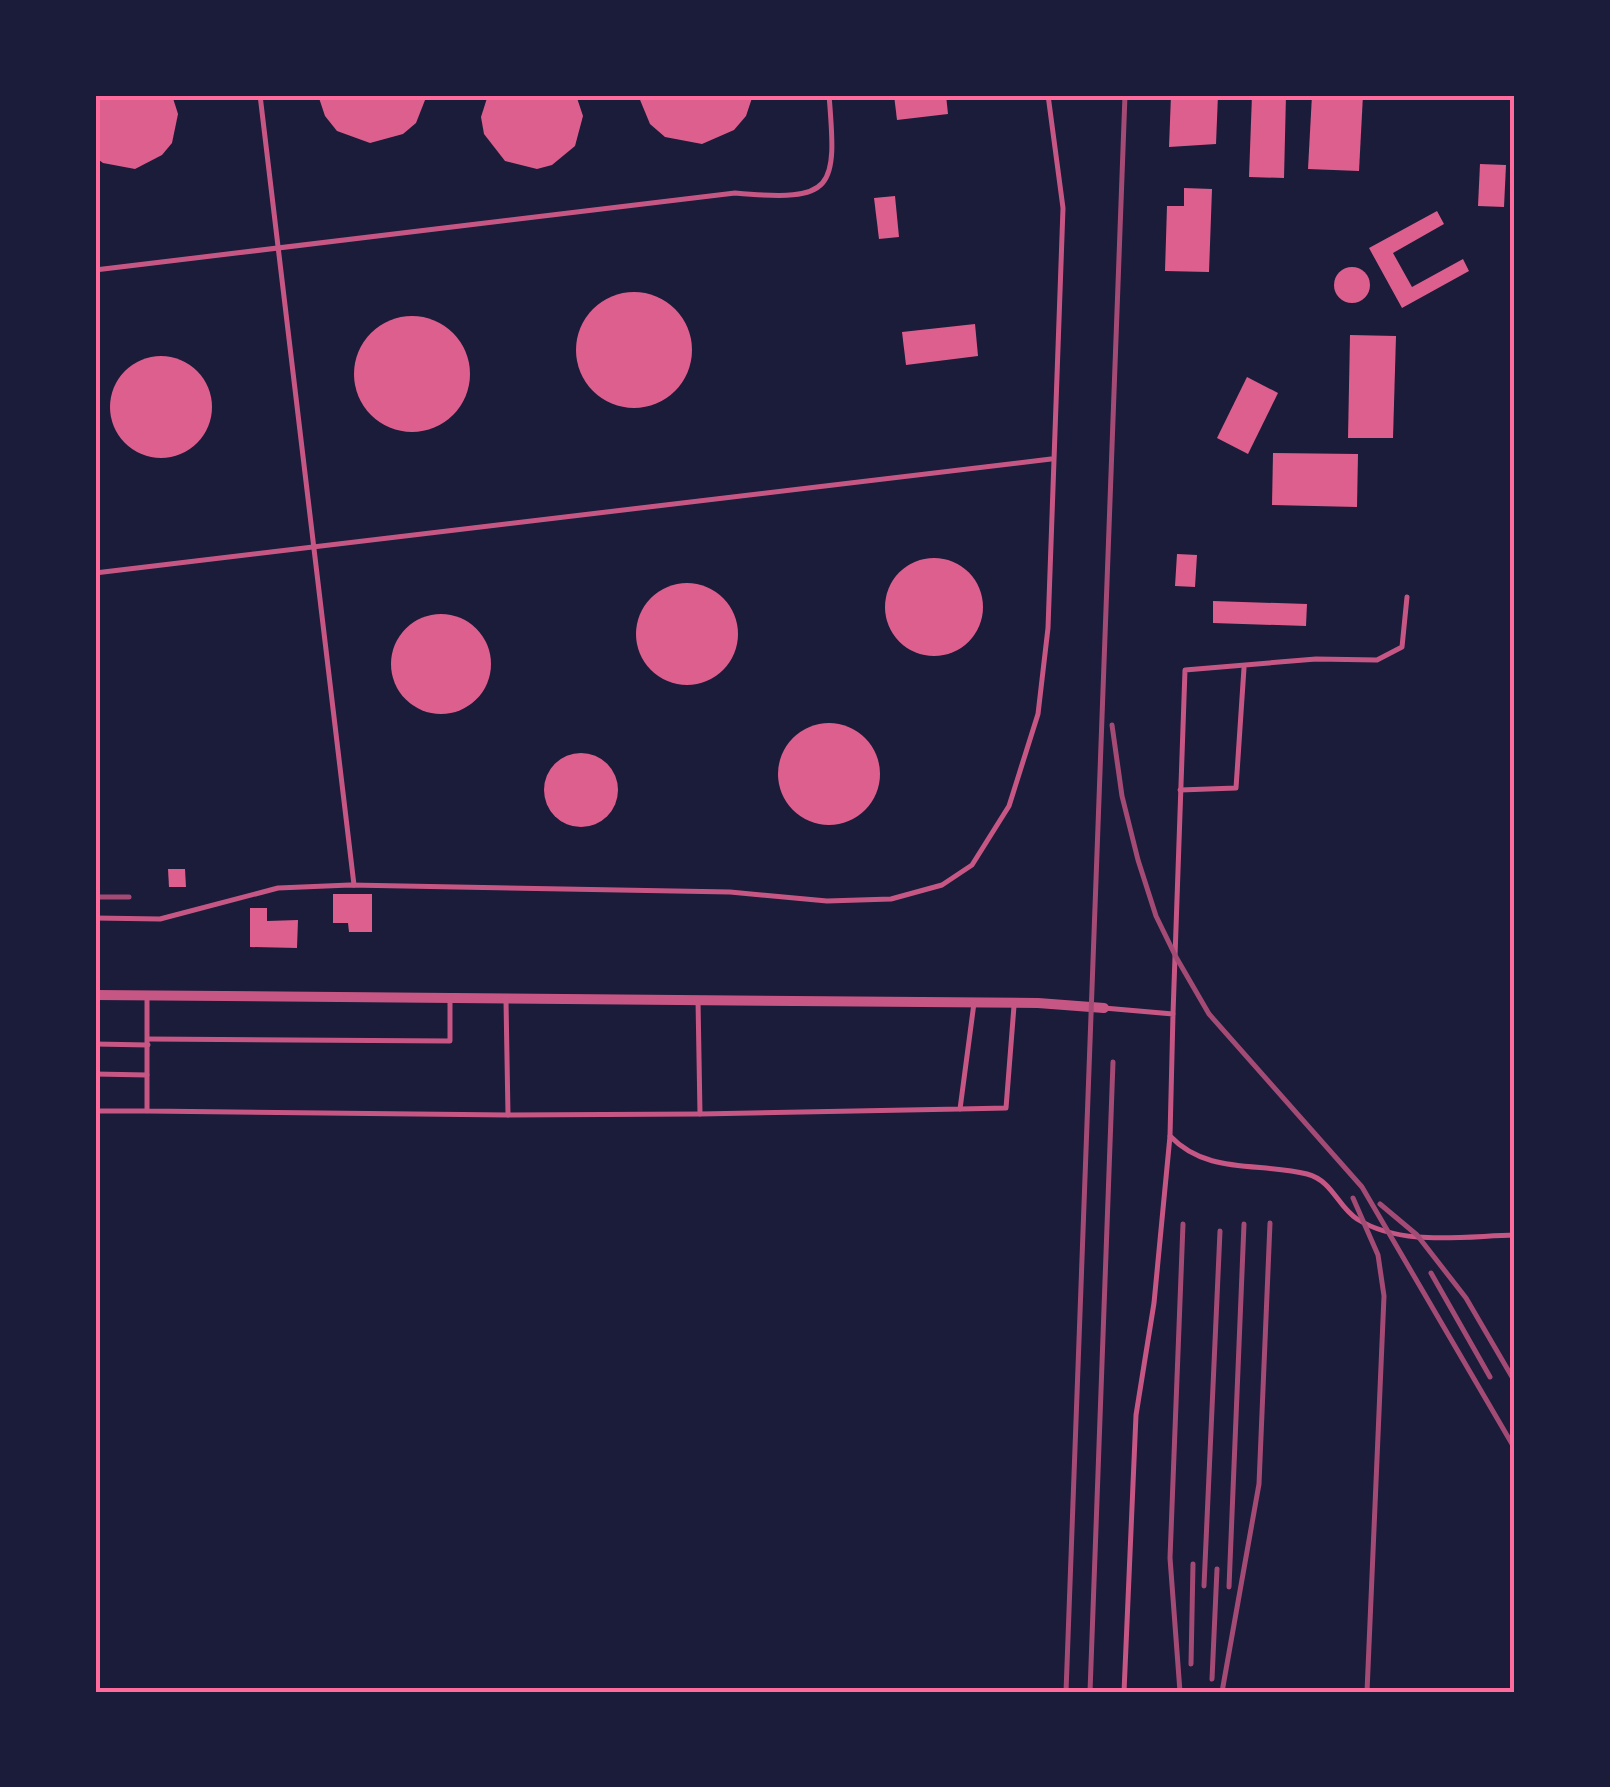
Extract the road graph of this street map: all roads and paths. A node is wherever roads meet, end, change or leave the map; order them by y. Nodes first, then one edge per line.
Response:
1 (260, 95) edge
2 (829, 95) edge
3 (1048, 95) edge
4 (278, 247) junction
5 (95, 270) edge
6 (1052, 459) junction
7 (316, 547) junction
8 (95, 573) edge
9 (1407, 597) dead end
10 (1244, 668) junction
11 (1180, 790) junction
12 (354, 885) junction
13 (95, 918) edge
14 (95, 996) edge
15 (147, 996) junction
16 (450, 998) junction
17 (506, 999) junction
18 (698, 1000) junction
19 (974, 1002) junction
20 (1014, 1003) junction
21 (1104, 1008) joint
22 (1173, 1014) junction
23 (148, 1042) junction
24 (95, 1044) edge
25 (95, 1074) edge
26 (148, 1075) junction
27 (960, 1108) junction
28 (95, 1111) edge
29 (149, 1111) junction
30 (700, 1114) junction
31 (508, 1115) junction
32 (1170, 1136) junction
33 (1515, 1235) edge
34 (1124, 1692) edge

1 - 4 lane
2 - 4 lane
3 - 6 lane
4 - 5 lane
4 - 7 lane
6 - 7 lane
6 - 12 lane
7 - 8 lane
7 - 12 lane
9 - 10 lane
10 - 11 lane
10 - 11 lane
11 - 22 lane
12 - 13 lane
14 - 15 street
15 - 16 street
15 - 23 lane
16 - 17 street
16 - 23 lane
17 - 18 street
17 - 31 lane
18 - 19 street
18 - 30 lane
19 - 20 street
19 - 27 lane
20 - 21 street
20 - 27 lane
21 - 22 lane
22 - 32 lane
23 - 24 lane
23 - 26 lane
25 - 26 lane
26 - 29 lane
27 - 30 lane
28 - 29 lane
29 - 31 lane
30 - 31 lane
32 - 33 lane
32 - 34 lane

